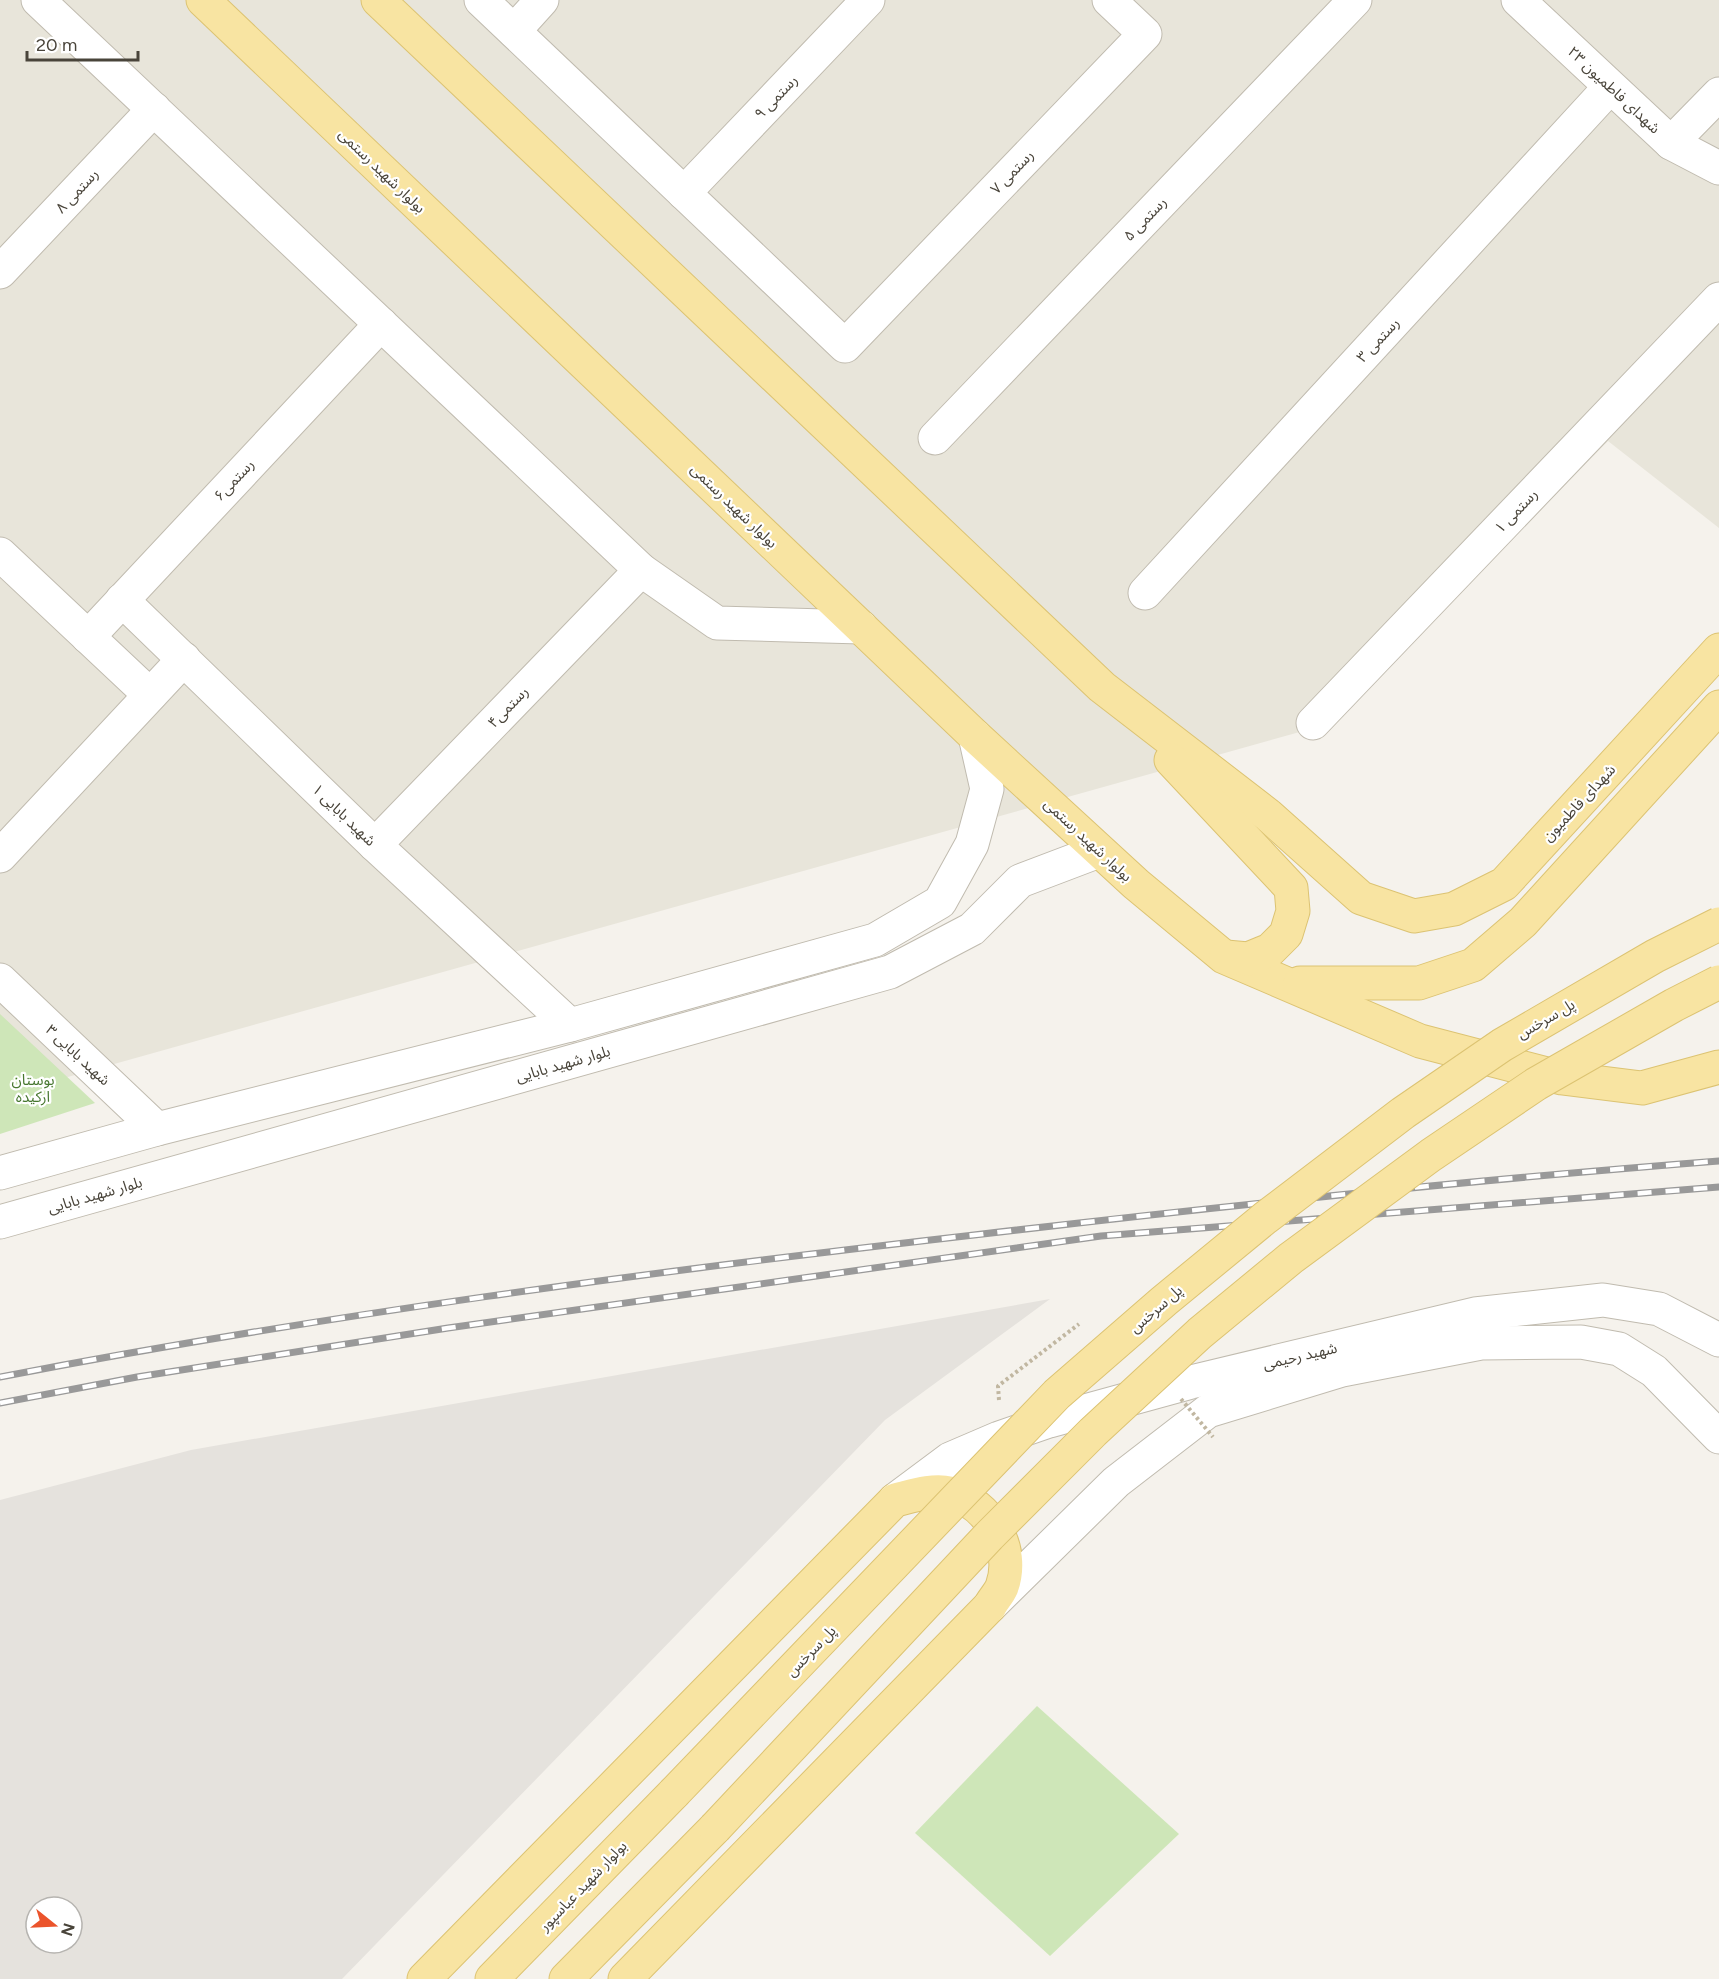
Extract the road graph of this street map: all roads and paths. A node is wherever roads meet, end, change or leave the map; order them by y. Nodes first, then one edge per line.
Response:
1 (38, 0) edge
2 (203, 0) edge
3 (378, 0) edge
4 (481, 0) edge
5 (542, 0) edge
6 (868, 0) edge
7 (1109, 0) edge
8 (1355, 0) edge
9 (1518, 0) edge
10 (514, 31) junction
11 (1610, 87) junction
12 (1719, 94) edge
13 (154, 109) junction
14 (1671, 143) junction
15 (1719, 168) edge
16 (684, 193) junction
17 (0, 272) edge
18 (1719, 299) edge
19 (381, 324) junction
20 (935, 438) dead end
21 (0, 554) edge
22 (641, 570) junction
23 (1145, 593) dead end
24 (122, 600) junction
25 (861, 627) junction
26 (88, 637) junction
27 (1719, 651) edge
28 (184, 659) junction
29 (1102, 687) junction
30 (150, 695) junction
31 (1719, 707) edge
32 (1313, 723) dead end
33 (975, 736) junction
34 (375, 845) junction
35 (1099, 851) junction
36 (0, 856) edge
37 (1719, 924) edge
38 (1224, 957) junction
39 (0, 981) edge
40 (1719, 982) edge
41 (1286, 983) junction
42 (570, 1025) junction
43 (1719, 1067) edge
44 (157, 1129) junction
45 (0, 1173) edge
46 (0, 1222) edge
47 (1086, 1319) dead end
48 (1719, 1340) edge
49 (998, 1386) dead end
50 (1719, 1437) edge
51 (895, 1500) junction
52 (990, 1606) junction
53 (674, 1793) joint
54 (424, 1979) edge
55 (492, 1979) edge
56 (566, 1979) edge
57 (625, 1979) edge

1 - 13 street
2 - 25 main road, بولوار شهید رستمی
3 - 29 main road
4 - 10 street
5 - 10 street
6 - 16 street, رستمی ۹
7 - 16 street, رستمی ۷
8 - 20 street, رستمی ۵
9 - 11 street, شهدای فاطمیون ۲۳
10 - 16 street
11 - 14 street, شهدای فاطمیون ۲۳
11 - 23 street, رستمی ۳
12 - 14 street
13 - 17 street, رستمی ۸
13 - 19 street
14 - 15 street, شهدای فاطمیون ۲۳
18 - 32 street, رستمی ۱
19 - 22 street
19 - 24 street, رستمی۶
21 - 26 street
22 - 25 street
22 - 34 street, رستمی۴
24 - 26 street, رستمی۶
24 - 28 street, شهید بابایی ۱
25 - 33 main road, بولوار شهید رستمی
26 - 30 street
27 - 29 main road, شهدای فاطمیون
28 - 30 street
28 - 34 street, شهید بابایی ۱
29 - 38 main road
30 - 36 street
31 - 41 main road
33 - 35 main road, بولوار شهید رستمی
33 - 42 street
34 - 42 street, شهید بابایی ۱
35 - 38 main road, بولوار شهید رستمی
35 - 46 street, بلوار شهید بابایی
37 - 53 main road, پل سرخس, bridge
38 - 41 main road, بولوار شهید رستمی
39 - 44 street, شهید بابایی ۳
40 - 56 main road, bridge
41 - 43 main road, بولوار شهید رستمی
42 - 44 street
44 - 45 street
47 - 49 path
48 - 51 street, شهید رحیمی
50 - 52 street, شهید رحیمی
51 - 52 main road
51 - 54 main road
52 - 57 main road
53 - 55 main road, بولوار شهید عباسپور

